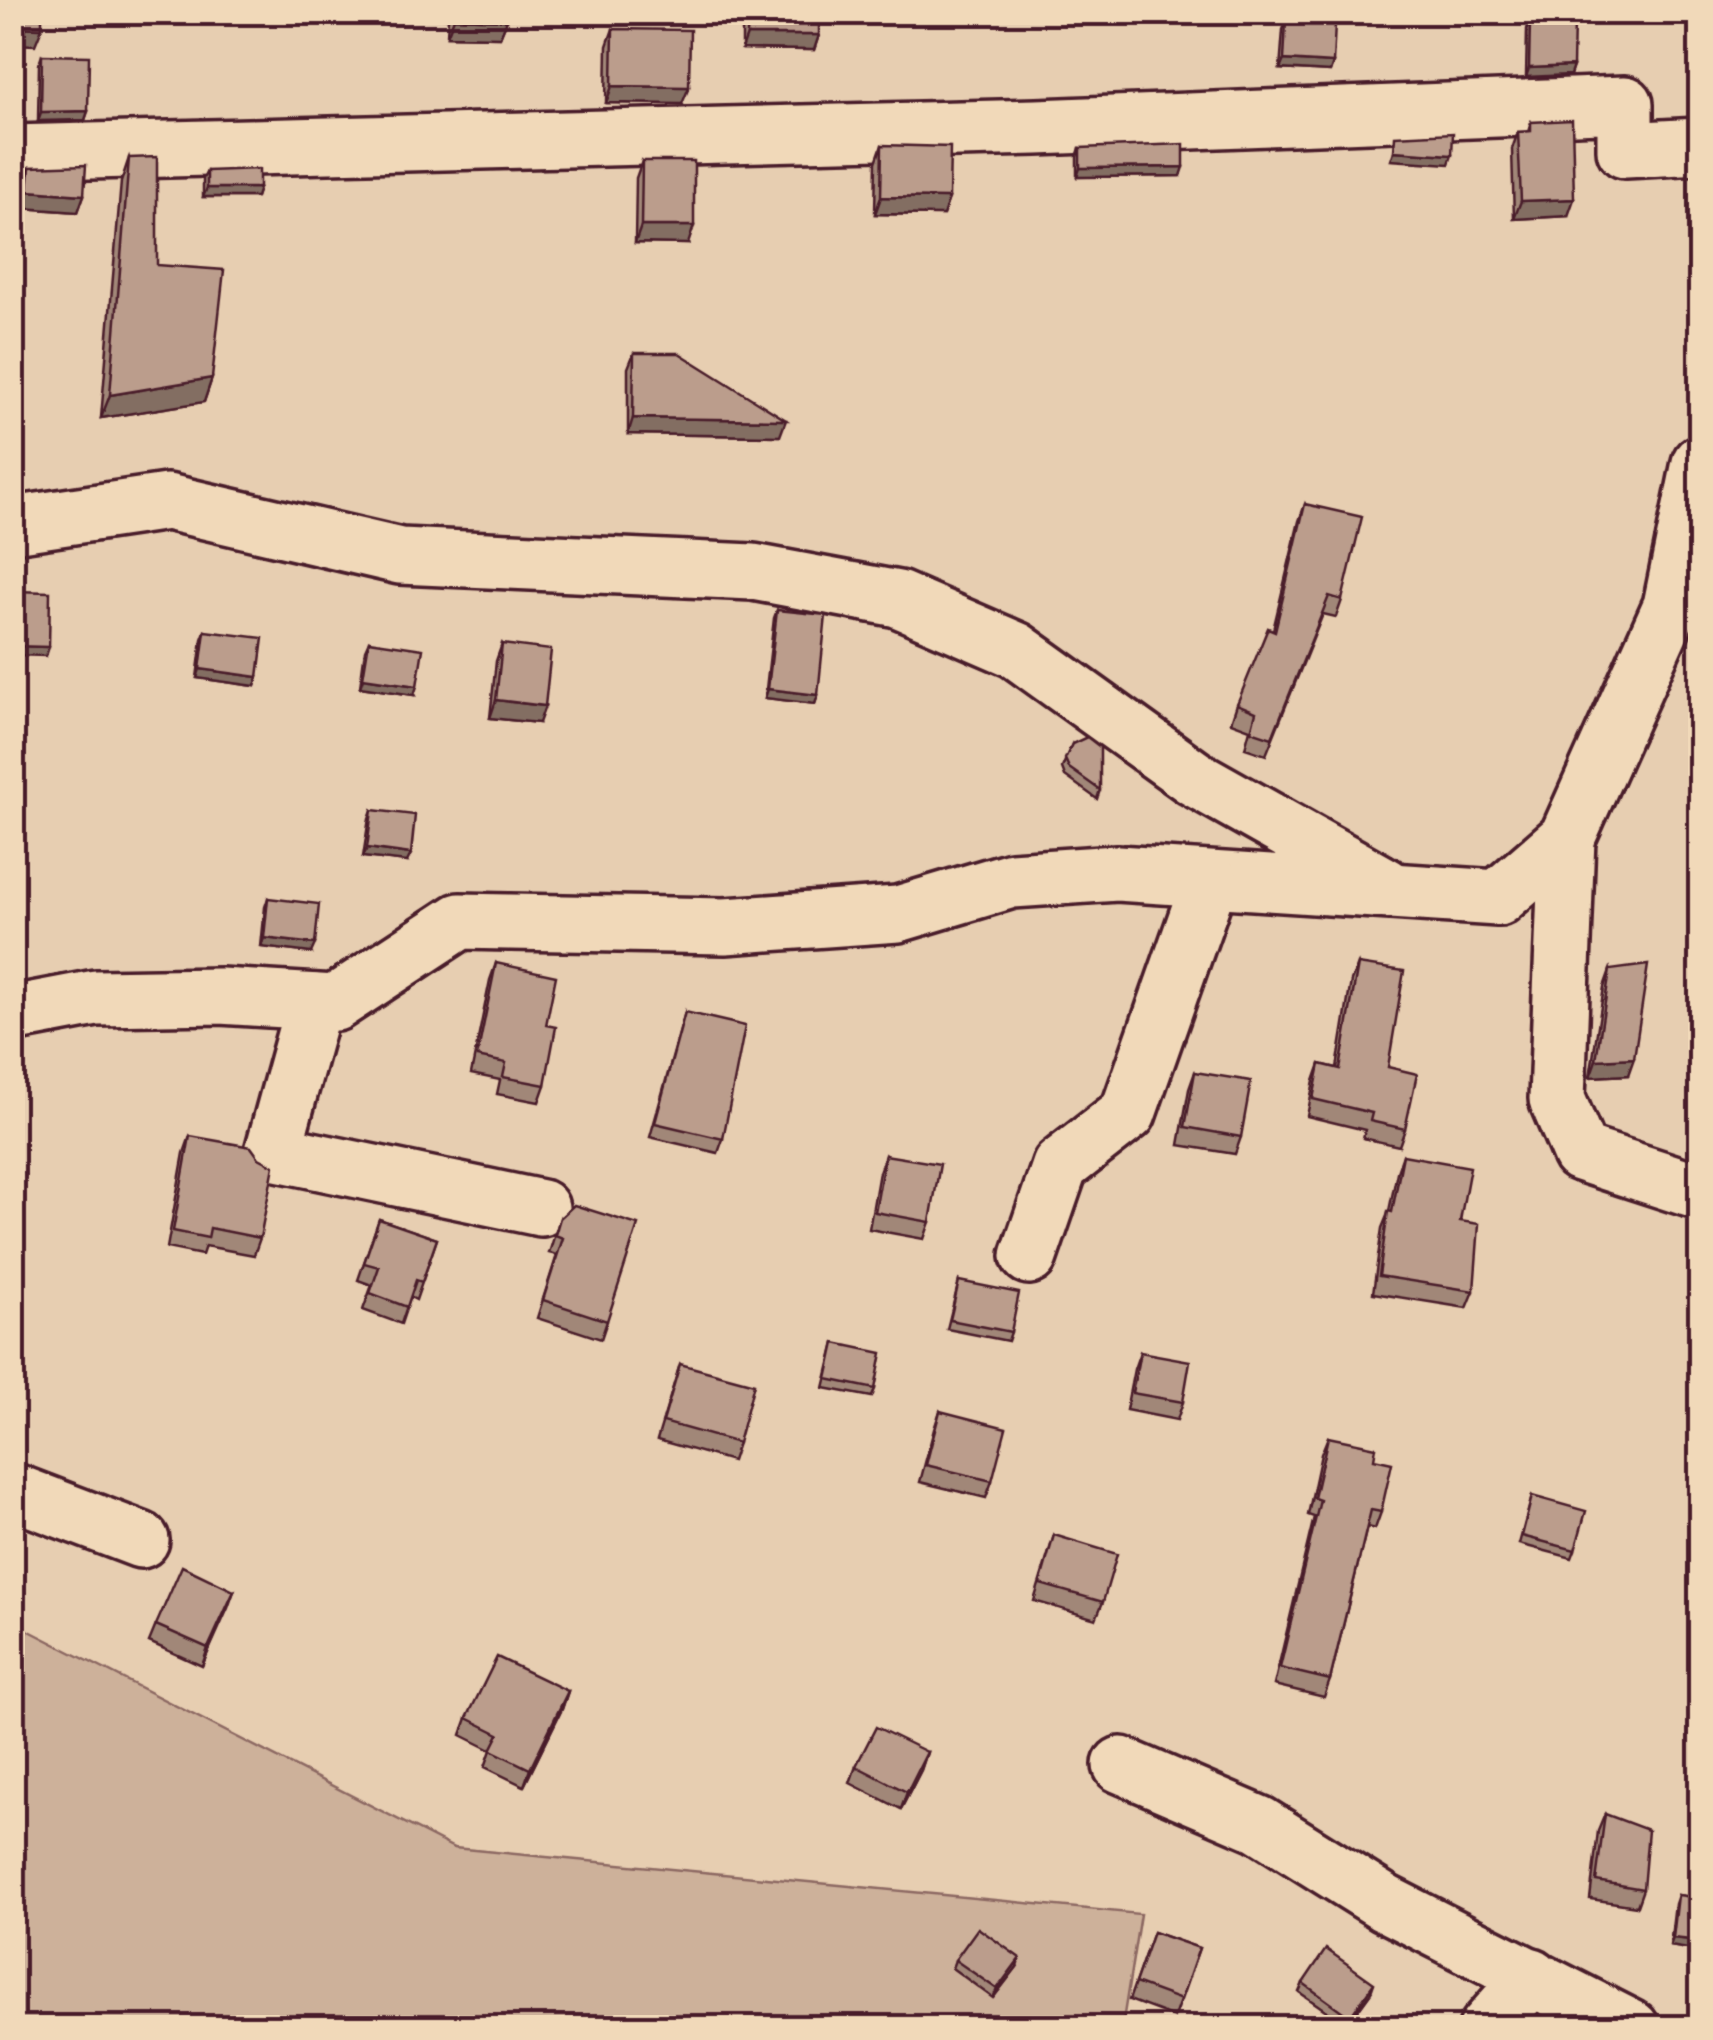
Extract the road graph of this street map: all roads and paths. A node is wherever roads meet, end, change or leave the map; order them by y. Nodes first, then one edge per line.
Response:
1 (1700, 146) edge
2 (12, 153) edge
3 (1700, 464) edge
4 (12, 524) edge
5 (1567, 838) junction
6 (1210, 880) junction
7 (1397, 892) junction
8 (314, 1002) junction
9 (12, 1014) edge
10 (1700, 1192) edge
11 (541, 1208) dead end
12 (1029, 1256) dead end
13 (12, 1490) edge
14 (141, 1540) dead end
15 (1122, 1765) dead end
16 (1532, 1976) junction
17 (1487, 2028) edge
18 (1631, 2028) edge

1 - 2 street
3 - 5 street
4 - 7 street
5 - 7 street
5 - 10 street
6 - 7 street
6 - 8 street
6 - 12 street
8 - 9 street
8 - 11 street
13 - 14 street
15 - 16 street
16 - 17 street
16 - 18 street

